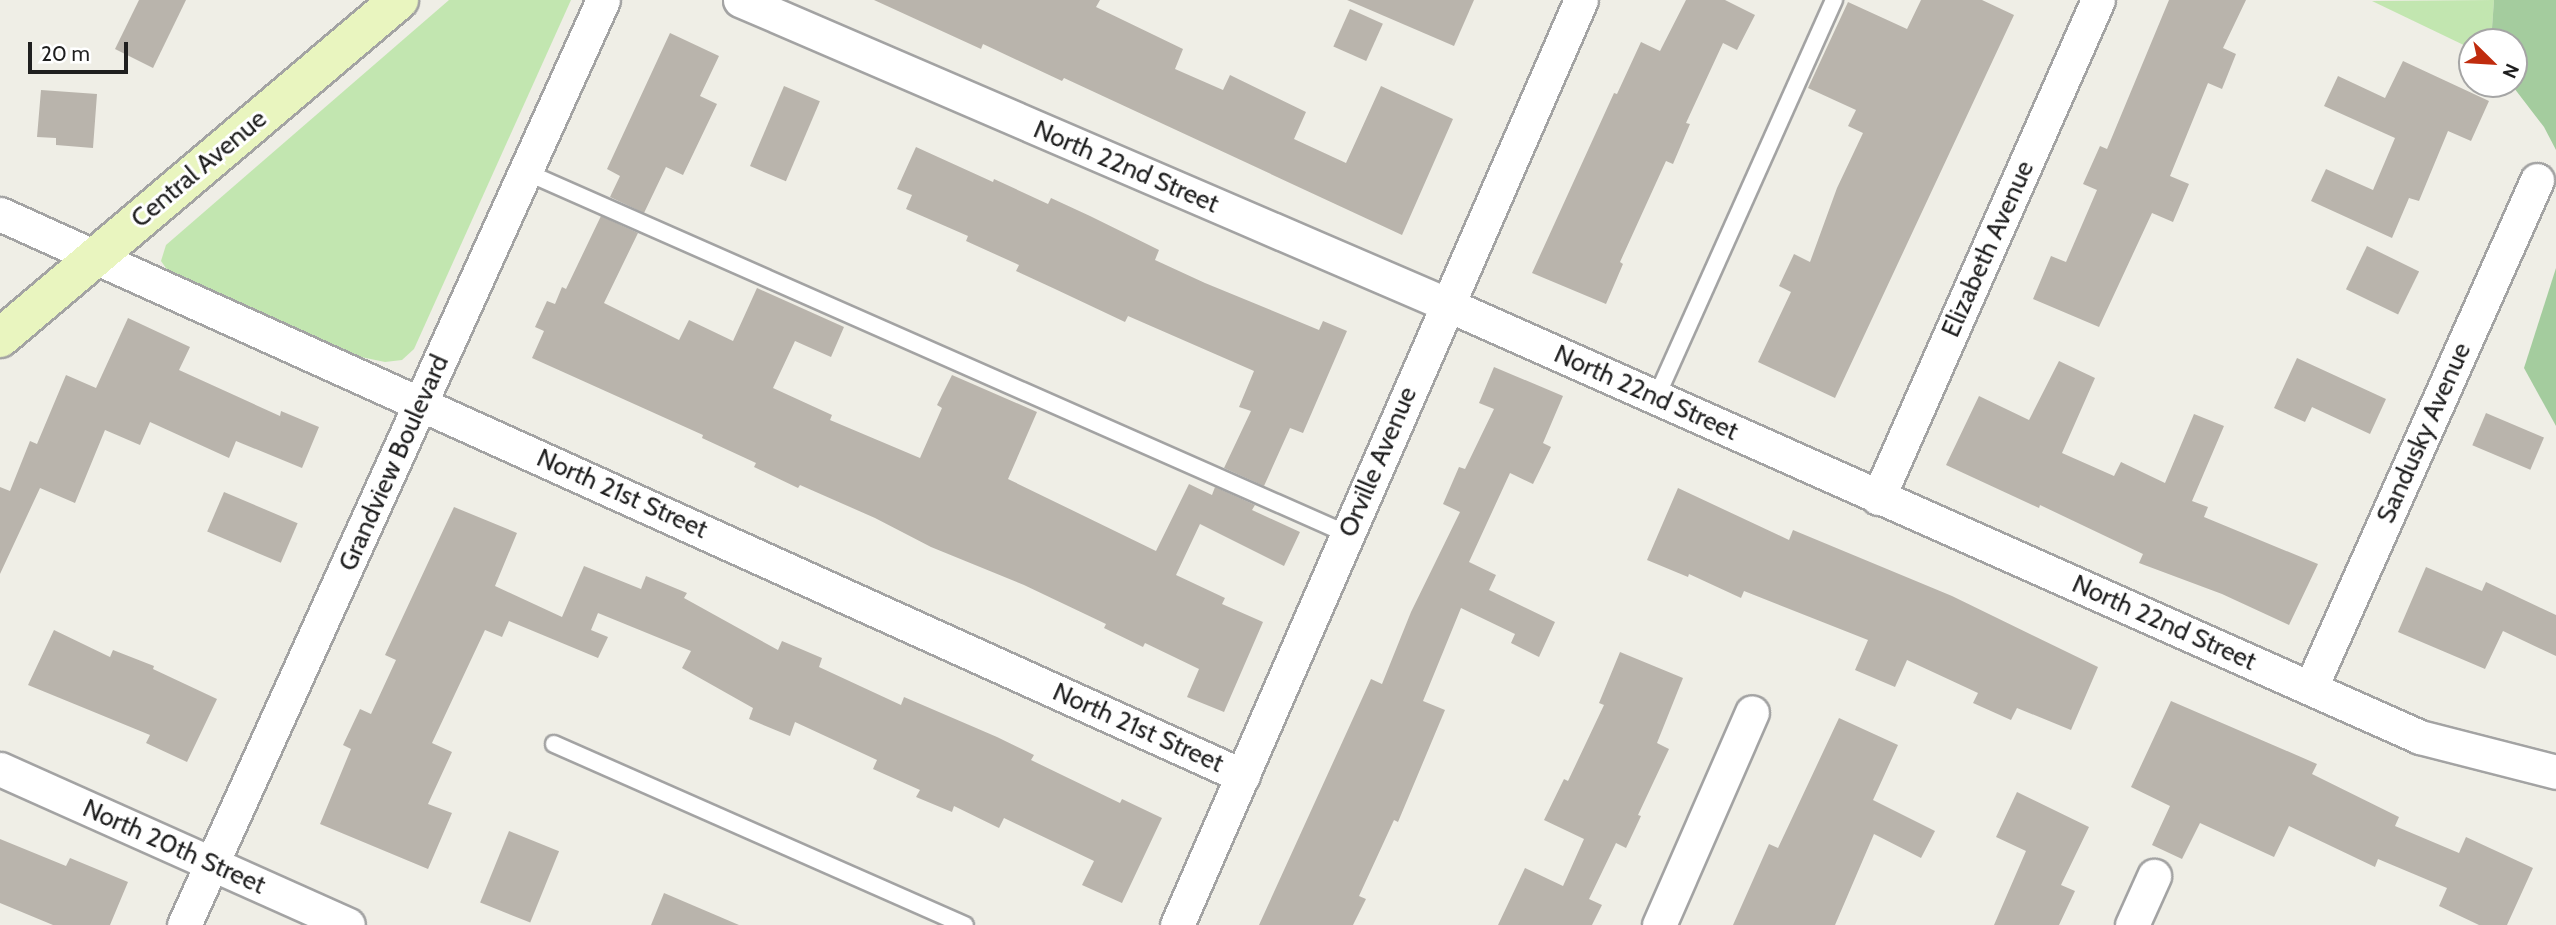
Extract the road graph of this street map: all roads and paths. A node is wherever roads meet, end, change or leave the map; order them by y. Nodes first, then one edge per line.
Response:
1 (399, 0) edge
2 (603, 0) edge
3 (740, 0) edge
4 (1581, 0) edge
5 (1834, 0) edge
6 (2098, 0) edge
7 (526, 172) junction
8 (2537, 180) dead end
9 (0, 214) edge
10 (95, 257) junction
11 (1446, 304) junction
12 (0, 338) edge
13 (1656, 398) junction
14 (421, 404) junction
15 (1878, 498) junction
16 (1348, 534) junction
17 (2311, 687) junction
18 (1752, 712) dead end
19 (554, 744) dead end
20 (0, 769) edge
21 (2556, 772) edge
22 (1243, 776) junction
23 (211, 863) junction
24 (2154, 876) dead end
25 (184, 925) edge
26 (348, 925) edge
27 (965, 925) edge
28 (1177, 925) edge
29 (1658, 925) edge
30 (2132, 925) edge

1 - 10 main road, Central Avenue
2 - 7 street, Grandview Boulevard
3 - 11 street, North 22nd Street
4 - 11 street, Orville Avenue
5 - 13 lane
6 - 15 street, Elizabeth Avenue
7 - 14 street, Grandview Boulevard
7 - 16 lane
8 - 17 street, Sandusky Avenue
9 - 10 street, North 21st Street
10 - 12 main road, Central Avenue
10 - 14 street, North 21st Street
11 - 13 street, North 22nd Street
11 - 16 street, Orville Avenue
13 - 15 street, North 22nd Street
14 - 22 street, North 21st Street
14 - 23 street, Grandview Boulevard
15 - 17 street, North 22nd Street
16 - 22 street, Orville Avenue
17 - 21 street, North 22nd Street
18 - 29 street
19 - 27 lane
20 - 23 street, North 20th Street
22 - 28 street, Orville Avenue
23 - 25 street, Grandview Boulevard
23 - 26 street, North 20th Street
24 - 30 street

